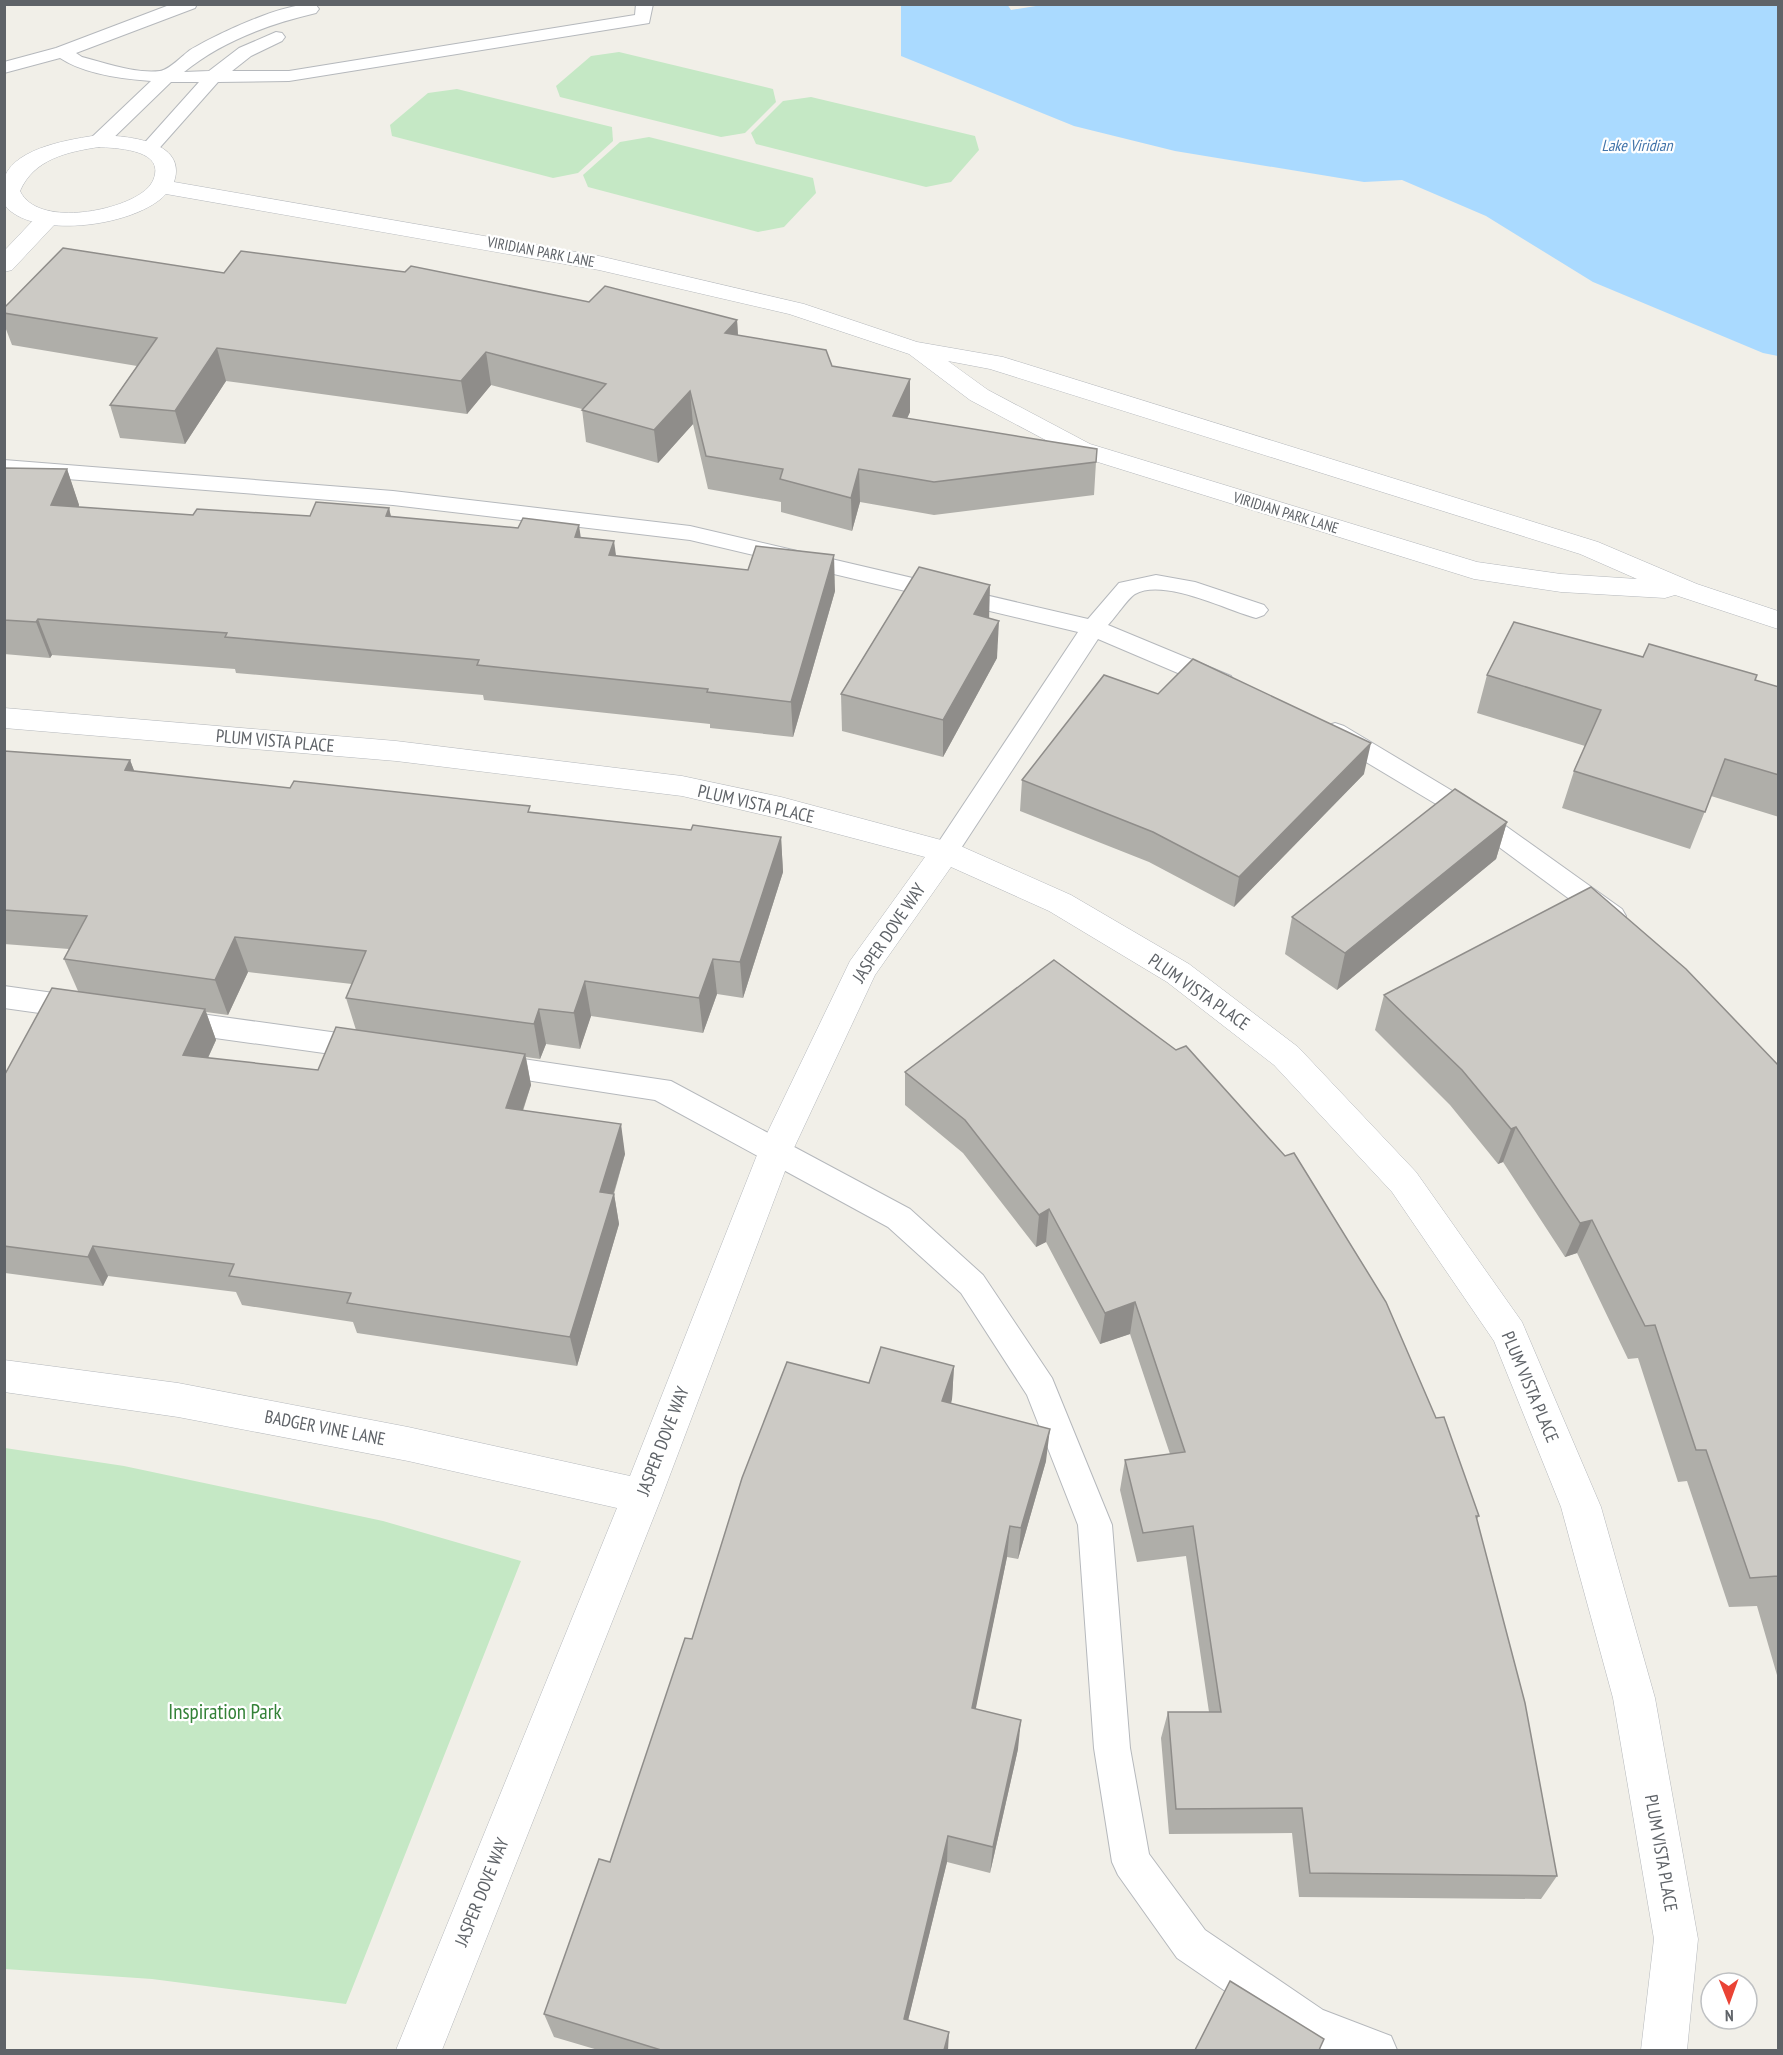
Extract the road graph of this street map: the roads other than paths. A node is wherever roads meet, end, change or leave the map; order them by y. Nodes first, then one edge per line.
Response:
1 (189, 4) edge
2 (645, 4) edge
3 (311, 7) edge
4 (62, 52) junction
5 (4, 68) edge
6 (169, 77) junction
7 (213, 77) junction
8 (99, 141) junction
9 (148, 149) junction
10 (14, 165) edge
11 (161, 186) junction
12 (48, 218) junction
13 (4, 265) edge
14 (914, 348) junction
15 (4, 467) edge
16 (1687, 590) junction
17 (1256, 610) dead end
18 (1779, 620) edge
19 (1093, 628) junction
20 (1247, 692) edge
21 (4, 718) edge
22 (1313, 719) edge
23 (945, 852) junction
24 (1634, 934) edge
25 (4, 997) edge
26 (110, 1012) edge
27 (145, 1017) edge
28 (391, 1051) edge
29 (462, 1061) edge
30 (776, 1150) junction
31 (4, 1376) edge
32 (642, 1496) junction
33 (419, 2050) edge
34 (1377, 2050) edge
35 (1664, 2050) edge

1 - 4 lane
2 - 7 lane
3 - 6 lane
3 - 7 lane
4 - 5 lane
4 - 6 lane
6 - 7 lane
6 - 8 lane
7 - 9 lane
8 - 9 street
8 - 10 street
9 - 11 street
10 - 12 street
11 - 12 street
11 - 14 street, VIRIDIAN PARK LANE
12 - 13 street
14 - 16 street, VIRIDIAN PARK LANE
14 - 16 street, VIRIDIAN PARK LANE
15 - 19 lane
16 - 18 street, VIRIDIAN PARK LANE
17 - 19 lane
19 - 20 lane
19 - 23 lane
21 - 23 street, PLUM VISTA PLACE
22 - 24 lane
23 - 30 street, JASPER DOVE WAY
23 - 35 street, PLUM VISTA PLACE
25 - 26 lane
27 - 28 lane
29 - 30 lane
30 - 32 street, JASPER DOVE WAY
30 - 34 lane
31 - 32 street, BADGER VINE LANE
32 - 33 street, JASPER DOVE WAY

